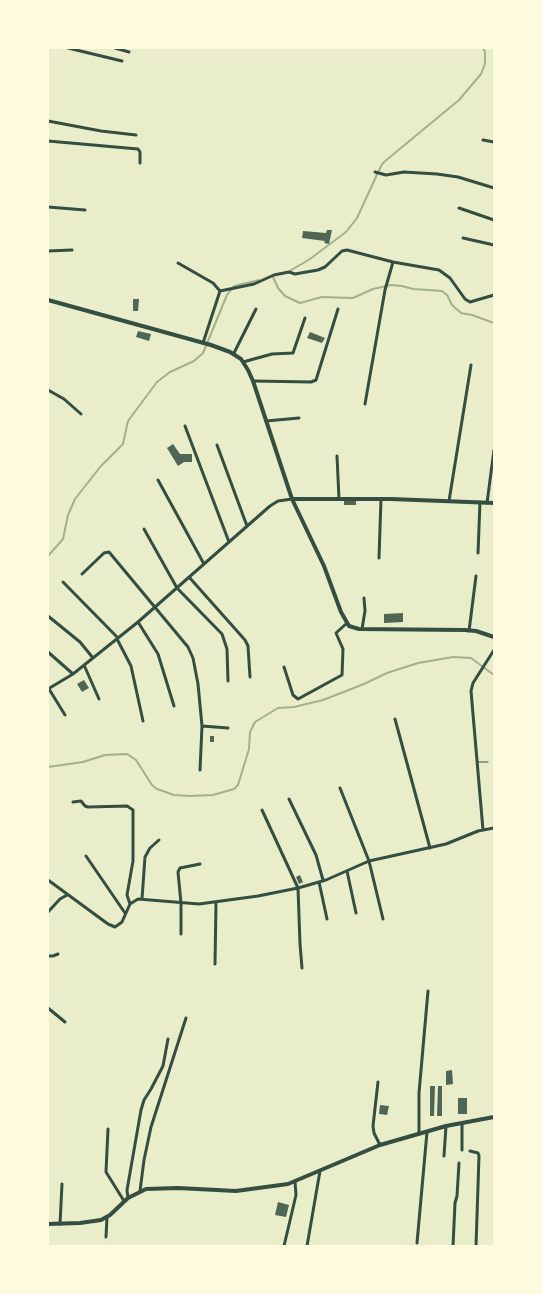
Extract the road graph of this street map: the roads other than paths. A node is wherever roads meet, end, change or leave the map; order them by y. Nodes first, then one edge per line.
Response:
1 (68, 48) edge
2 (115, 48) edge
3 (128, 52) dead end
4 (122, 61) dead end
5 (48, 121) edge
6 (136, 135) dead end
7 (483, 140) dead end
8 (48, 141) edge
9 (494, 142) edge
10 (140, 163) dead end
11 (375, 172) dead end
12 (494, 188) edge
13 (48, 208) edge
14 (459, 208) dead end
15 (85, 210) dead end
16 (494, 220) edge
17 (463, 238) dead end
18 (494, 245) edge
19 (72, 250) dead end
20 (48, 251) edge
21 (393, 262) junction
22 (178, 263) dead end
23 (220, 291) junction
24 (494, 295) edge
25 (48, 300) edge
26 (338, 308) dead end
27 (256, 309) dead end
28 (305, 318) dead end
29 (203, 343) junction
30 (234, 354) junction
31 (244, 362) junction
32 (471, 365) dead end
33 (253, 381) junction
34 (48, 390) edge
35 (366, 404) dead end
36 (81, 414) dead end
37 (299, 418) dead end
38 (266, 421) junction
39 (185, 426) dead end
40 (217, 444) dead end
41 (494, 450) edge
42 (337, 456) dead end
43 (158, 480) dead end
44 (339, 498) junction
45 (382, 498) junction
46 (292, 499) junction
47 (449, 501) junction
48 (480, 502) junction
49 (487, 503) junction
50 (494, 503) edge
51 (247, 526) junction
52 (144, 529) dead end
53 (229, 542) junction
54 (478, 553) dead end
55 (379, 558) dead end
56 (204, 564) junction
57 (82, 574) dead end
58 (476, 576) dead end
59 (189, 577) junction
60 (63, 582) dead end
61 (177, 588) junction
62 (364, 598) dead end
63 (154, 607) junction
64 (48, 616) edge
65 (138, 622) junction
66 (347, 623) junction
67 (362, 629) junction
68 (470, 631) junction
69 (494, 637) edge
70 (117, 639) junction
71 (494, 650) edge
72 (48, 652) edge
73 (93, 658) junction
74 (84, 665) junction
75 (284, 667) dead end
76 (73, 674) junction
77 (250, 677) dead end
78 (228, 681) dead end
79 (48, 689) edge
80 (99, 699) dead end
81 (174, 706) dead end
82 (65, 715) dead end
83 (395, 719) dead end
84 (143, 721) dead end
85 (202, 726) junction
86 (228, 728) dead end
87 (477, 762) junction
88 (488, 762) dead end
89 (200, 770) dead end
90 (340, 788) dead end
91 (289, 799) dead end
92 (73, 802) dead end
93 (262, 810) dead end
94 (494, 828) edge
95 (483, 830) junction
96 (159, 840) dead end
97 (430, 848) junction
98 (86, 856) dead end
99 (368, 861) junction
100 (200, 864) dead end
101 (347, 870) junction
102 (48, 880) edge
103 (321, 881) junction
104 (298, 888) junction
105 (67, 895) junction
106 (142, 899) junction
107 (216, 903) junction
108 (130, 904) junction
109 (181, 904) junction
110 (48, 912) edge
111 (356, 913) dead end
112 (125, 914) junction
113 (327, 919) dead end
114 (383, 919) dead end
115 (181, 934) dead end
116 (58, 954) dead end
117 (48, 956) edge
118 (215, 964) dead end
119 (302, 968) dead end
120 (428, 991) dead end
121 (48, 1008) edge
122 (186, 1018) dead end
123 (65, 1022) dead end
124 (168, 1039) dead end
125 (378, 1082) dead end
126 (494, 1116) edge
127 (462, 1123) junction
128 (446, 1126) junction
129 (108, 1129) dead end
130 (427, 1132) junction
131 (419, 1134) junction
132 (380, 1145) junction
133 (462, 1150) dead end
134 (470, 1151) dead end
135 (444, 1156) dead end
136 (459, 1162) dead end
137 (320, 1171) junction
138 (295, 1181) junction
139 (62, 1184) dead end
140 (140, 1191) junction
141 (126, 1199) junction
142 (107, 1217) junction
143 (48, 1224) edge
144 (60, 1224) junction
145 (106, 1237) dead end
146 (417, 1243) dead end
147 (284, 1246) edge
148 (307, 1246) edge
149 (454, 1246) edge
150 (476, 1246) edge

1 - 4 street
2 - 3 street
5 - 6 street
7 - 9 street
8 - 10 street
11 - 12 street
13 - 15 street
14 - 16 street
17 - 18 street
19 - 20 street
21 - 23 street
21 - 24 street
21 - 35 street
22 - 23 street
23 - 29 street
25 - 29 street
26 - 33 street
27 - 30 street
28 - 31 street
29 - 30 street
30 - 31 street
31 - 33 street
32 - 47 street
33 - 38 street
34 - 36 street
37 - 38 street
38 - 46 street
39 - 53 street
40 - 51 street
41 - 49 street
42 - 44 street
43 - 56 street
44 - 45 street
44 - 46 street
45 - 47 street
45 - 55 street
46 - 51 street
46 - 66 street
47 - 48 street
48 - 49 street
48 - 54 street
49 - 50 street
51 - 53 street
52 - 61 street
53 - 56 street
56 - 59 street
57 - 63 street
58 - 68 street
59 - 61 street
59 - 77 street
60 - 70 street
61 - 63 street
61 - 78 street
62 - 67 street
63 - 65 street
63 - 85 street
64 - 73 street
65 - 70 street
65 - 81 street
66 - 67 street
66 - 75 street
67 - 68 street
68 - 69 street
70 - 73 street
70 - 84 street
71 - 87 street
72 - 76 street
73 - 74 street
74 - 76 street
74 - 80 street
76 - 79 street
79 - 82 street
83 - 97 street
85 - 86 street
85 - 89 street
87 - 88 lane
87 - 95 street
90 - 99 street
91 - 103 street
92 - 108 street
93 - 104 street
94 - 95 street
95 - 97 street
96 - 106 street
97 - 99 street
98 - 112 street
99 - 101 street
99 - 114 street
100 - 109 street
101 - 103 street
101 - 111 street
102 - 105 street
103 - 104 street
103 - 113 street
104 - 107 street
104 - 119 street
105 - 110 street
105 - 112 street
106 - 108 street
106 - 109 street
107 - 109 street
107 - 118 street
108 - 112 street
109 - 115 street
116 - 117 street
120 - 131 street
121 - 123 street
122 - 140 street
124 - 141 street
125 - 132 street
126 - 127 street
127 - 128 street
127 - 133 street
128 - 130 street
128 - 135 street
129 - 141 street
130 - 131 street
130 - 146 street
131 - 132 street
132 - 137 street
134 - 150 street
136 - 149 street
137 - 138 street
137 - 148 street
138 - 140 street
138 - 147 street
139 - 144 street
140 - 141 street
141 - 142 street
142 - 144 street
142 - 145 street
143 - 144 street

